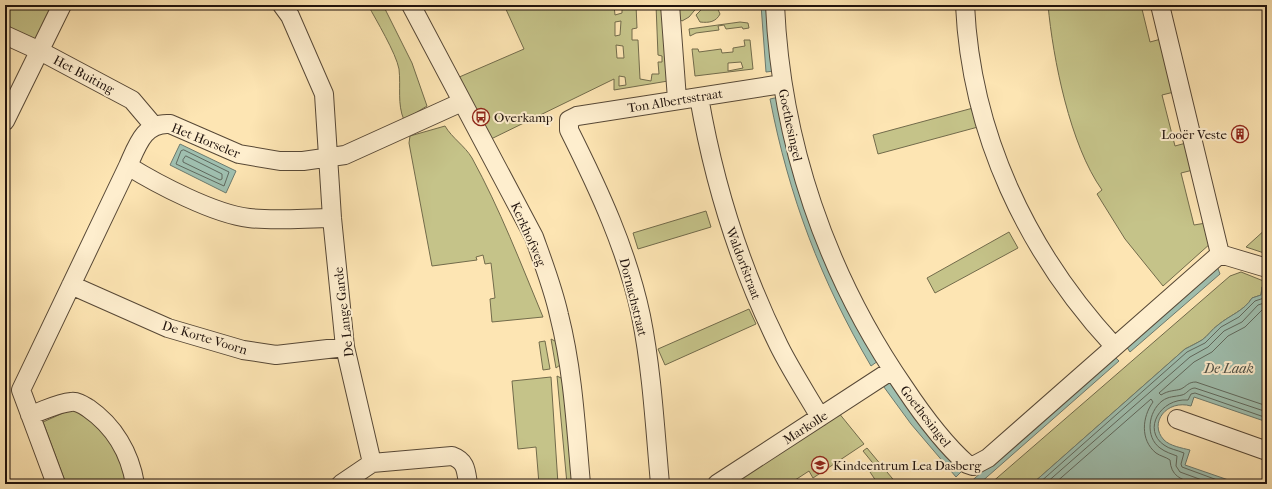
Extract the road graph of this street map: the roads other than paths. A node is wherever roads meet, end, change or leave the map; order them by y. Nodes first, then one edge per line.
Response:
1 (62, 5) edge
2 (282, 5) edge
3 (411, 5) edge
4 (670, 5) edge
5 (775, 5) edge
6 (965, 5) edge
7 (1160, 5) edge
8 (5, 35) edge
9 (40, 51) junction
10 (782, 84) junction
11 (699, 97) junction
12 (677, 99) junction
13 (462, 102) junction
14 (569, 120) joint
15 (5, 121) edge
16 (154, 126) junction
17 (328, 158) junction
18 (128, 166) junction
19 (332, 218) junction
20 (1220, 254) junction
21 (1267, 268) edge
22 (71, 285) junction
23 (1114, 346) junction
24 (346, 347) junction
25 (892, 370) junction
26 (30, 415) junction
27 (820, 417) junction
28 (1177, 419) dead end
29 (1267, 451) edge
30 (372, 463) junction
31 (52, 483) edge
32 (135, 484) edge
33 (341, 484) edge
34 (468, 484) edge
35 (581, 484) edge
36 (660, 484) edge
37 (717, 484) edge

1 - 9 street
2 - 17 street, De Lange Garde
3 - 13 street, Kerkhofweg
4 - 12 street
5 - 10 street, Goethesingel
6 - 23 street
7 - 20 street
8 - 9 street, Het Buiting
9 - 15 street
9 - 16 street, Het Buiting
10 - 11 street, Ton Albertsstraat
10 - 25 street, Goethesingel
11 - 12 street, Ton Albertsstraat
11 - 27 street, Waldorfstraat
12 - 14 street, Ton Albertsstraat
13 - 17 street, Het Horseler
13 - 35 street, Kerkhofweg
14 - 36 street, Dornachstraat
16 - 17 street, Het Horseler
16 - 18 street, Het Horseler
17 - 19 street, De Lange Garde
18 - 19 street
18 - 22 street, Het Horseler
19 - 24 street, De Lange Garde
20 - 21 street
20 - 23 street, Goethesingel
22 - 24 street, De Korte Voorn
22 - 26 street, Het Horseler
23 - 25 street, Goethesingel
24 - 30 street, De Lange Garde
25 - 27 street, Markolle
26 - 31 street, Het Horseler
26 - 32 street
27 - 37 street, Markolle
28 - 29 street
30 - 33 street
30 - 34 street

